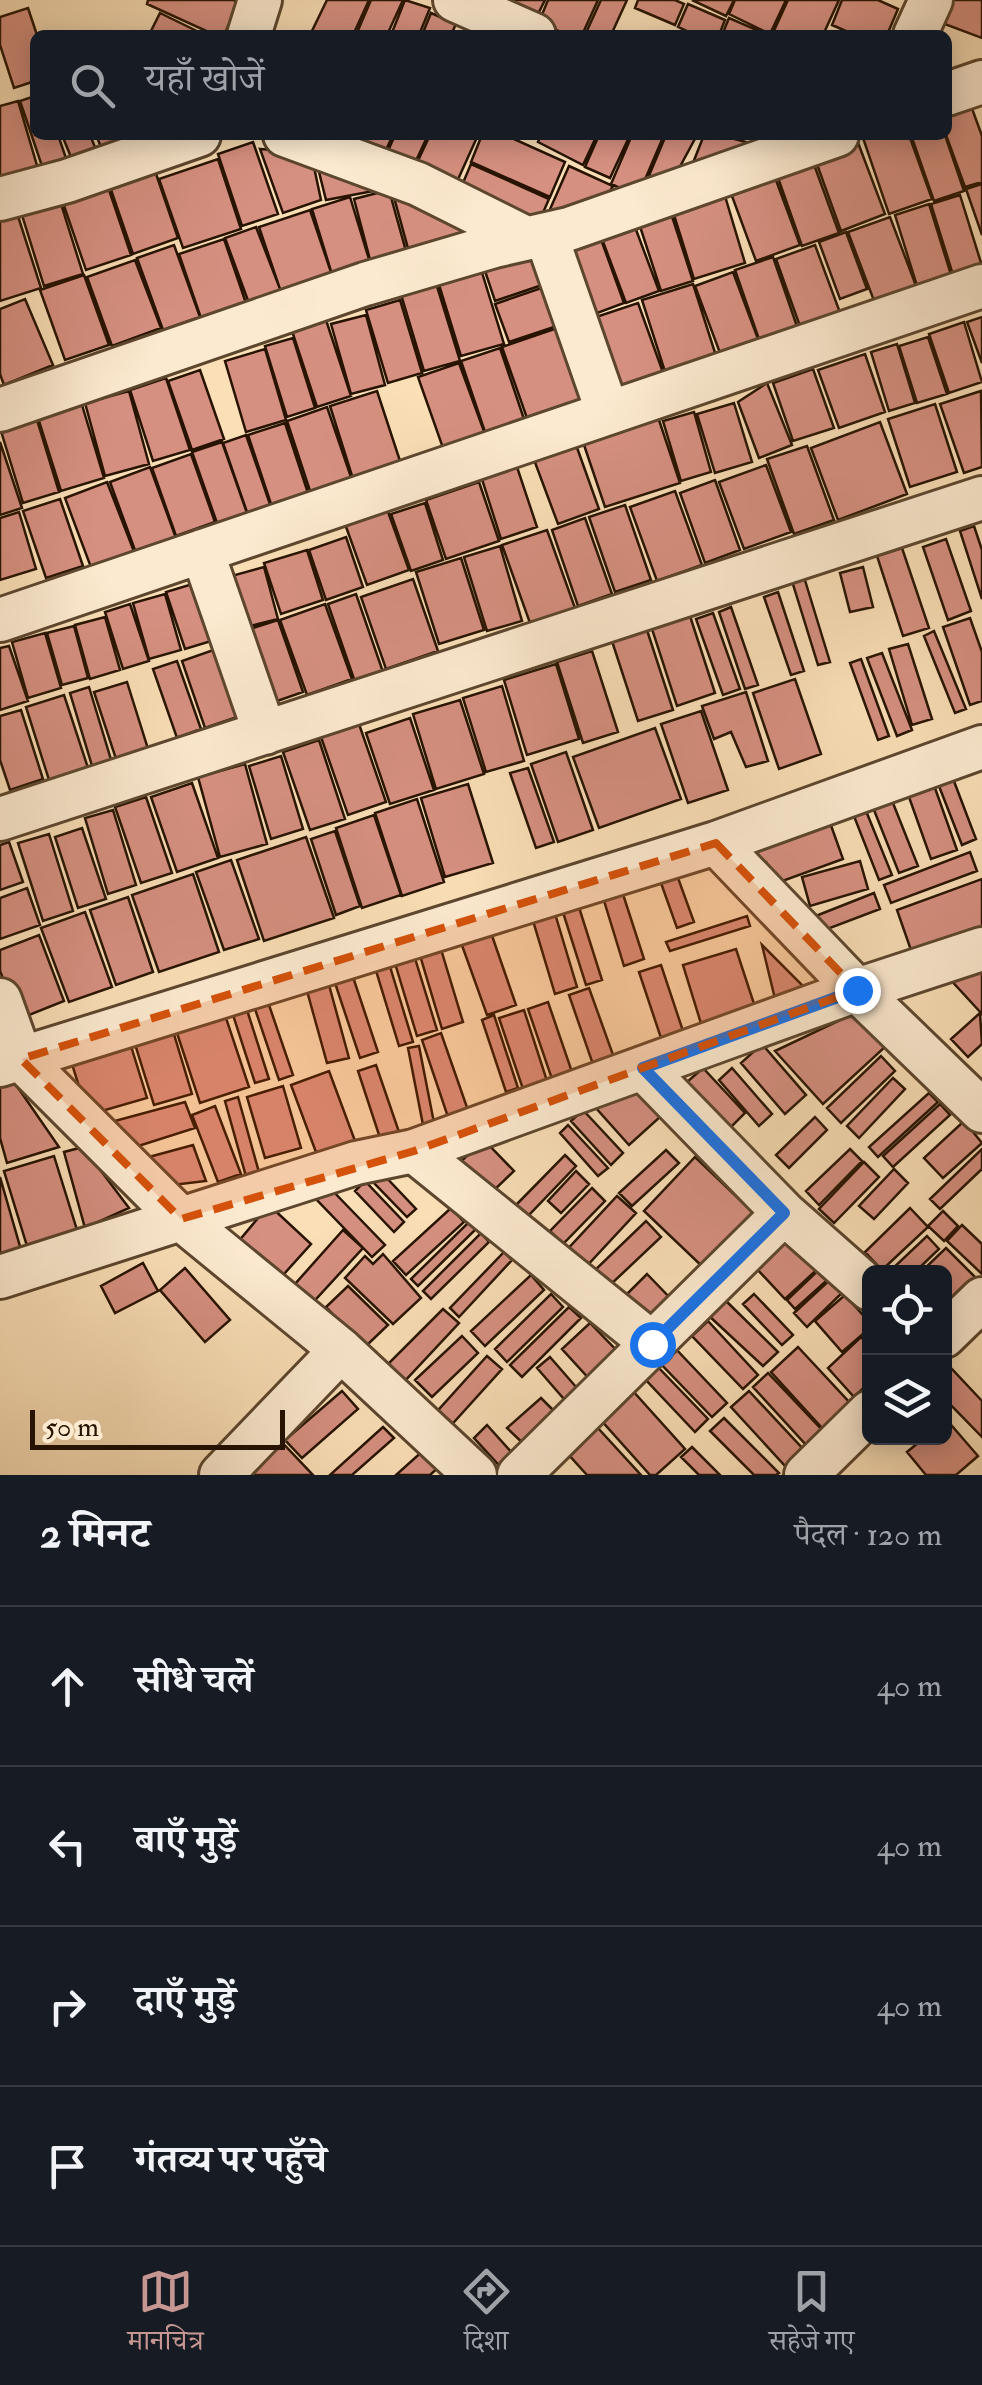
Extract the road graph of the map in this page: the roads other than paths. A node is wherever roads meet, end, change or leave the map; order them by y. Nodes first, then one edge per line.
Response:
1 (260, 0) edge
2 (455, 0) edge
3 (930, 0) edge
4 (251, 30) edge
5 (523, 30) edge
6 (917, 30) edge
7 (982, 82) edge
8 (952, 92) edge
9 (185, 140) edge
10 (299, 140) edge
11 (778, 143) edge
12 (0, 199) edge
13 (536, 236) junction
14 (982, 286) edge
15 (0, 410) edge
16 (608, 413) junction
17 (982, 498) edge
18 (202, 551) junction
19 (0, 620) edge
20 (264, 732) junction
21 (982, 747) edge
22 (0, 820) edge
23 (716, 844) junction
24 (982, 949) edge
25 (857, 990) junction
26 (0, 1000) edge
27 (11, 1062) edge
28 (643, 1068) junction
29 (982, 1111) edge
30 (414, 1151) junction
31 (784, 1213) junction
32 (180, 1219) junction
33 (0, 1276) edge
34 (862, 1282) edge
35 (982, 1298) edge
36 (952, 1328) edge
37 (652, 1344) junction
38 (341, 1350) junction
39 (862, 1420) edge
40 (221, 1475) edge
41 (474, 1475) edge
42 (519, 1475) edge
43 (806, 1475) edge

1 - 4 street
2 - 5 street
3 - 6 street
7 - 8 street
9 - 12 street
10 - 13 street
11 - 13 street
13 - 15 street
13 - 16 street
14 - 16 street
16 - 18 street
17 - 20 street
18 - 19 street
18 - 20 street
20 - 22 street
21 - 23 street
23 - 25 street
23 - 27 street
24 - 25 street
25 - 28 street
25 - 29 street
26 - 27 street
27 - 32 street
28 - 30 street
28 - 31 street
30 - 32 street
30 - 37 street
31 - 34 street
31 - 37 street
32 - 33 street
32 - 38 street
35 - 36 street
37 - 42 street
38 - 40 street
38 - 41 street
39 - 43 street

